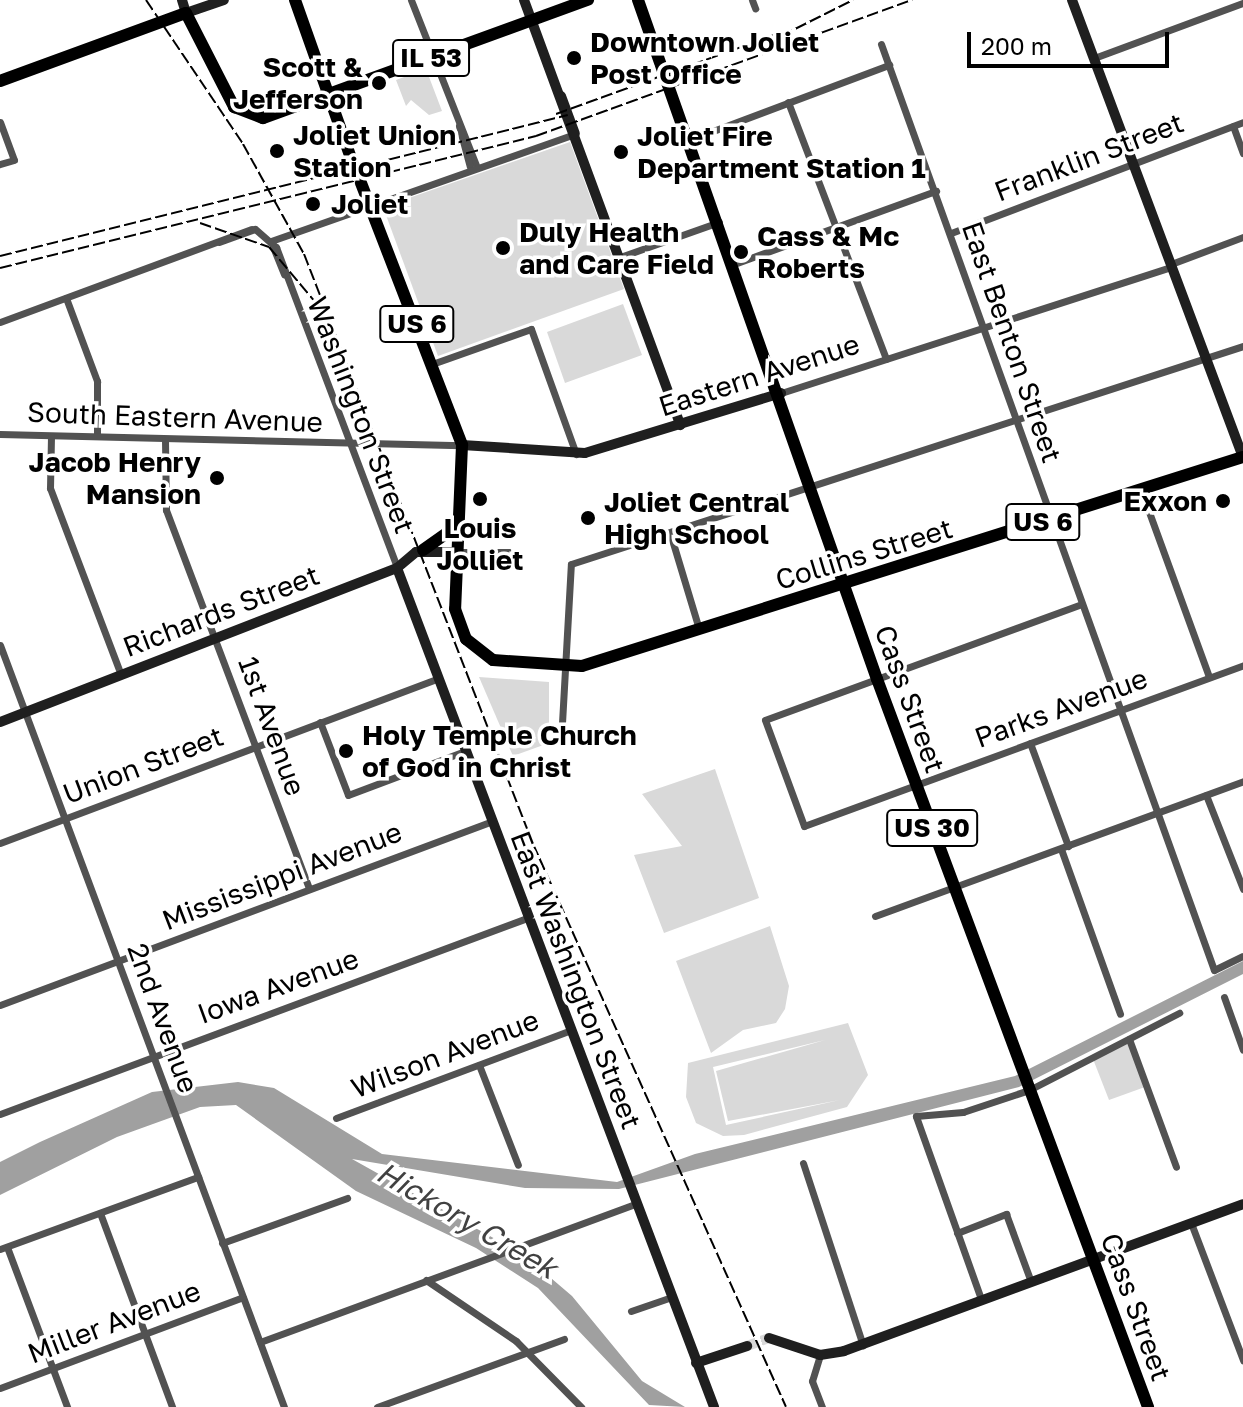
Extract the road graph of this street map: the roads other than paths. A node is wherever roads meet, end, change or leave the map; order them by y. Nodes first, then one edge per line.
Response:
1 (182, 0) edge
2 (224, 0) edge
3 (295, 0) edge
4 (411, 0) edge
5 (524, 0) edge
6 (588, 0) edge
7 (638, 0) edge
8 (1072, 0) edge
9 (1243, 3) edge
10 (186, 13) junction
11 (532, 21) junction
12 (881, 44) dead end
13 (433, 57) junction
14 (1094, 58) junction
15 (889, 65) junction
16 (0, 81) edge
17 (331, 95) junction
18 (788, 102) junction
19 (0, 122) edge
20 (1243, 122) edge
21 (1233, 126) junction
22 (575, 134) junction
23 (689, 140) junction
24 (1243, 153) edge
25 (356, 160) tunnel mouth
26 (1133, 163) junction
27 (0, 164) edge
28 (473, 166) junction
29 (364, 182) tunnel mouth
30 (936, 191) junction
31 (371, 203) junction
32 (719, 222) junction
33 (836, 228) junction
34 (951, 233) junction
35 (1243, 237) edge
36 (271, 241) junction
37 (620, 257) junction
38 (734, 264) junction
39 (1171, 266) junction
40 (66, 298) junction
41 (0, 322) edge
42 (985, 327) junction
43 (1243, 346) edge
44 (886, 359) junction
45 (1206, 360) junction
46 (432, 364) junction
47 (781, 393) junction
48 (1017, 422) junction
49 (680, 425) junction
50 (0, 434) edge
51 (51, 436) junction
52 (97, 436) junction
53 (165, 440) junction
54 (349, 444) junction
55 (462, 445) junction
56 (576, 454) junction
57 (1243, 457) edge
58 (812, 487) junction
59 (1141, 490) junction
60 (1050, 520) junction
61 (460, 522) junction
62 (670, 533) junction
63 (423, 550) junction
64 (457, 552) junction
65 (509, 552) dead end
66 (397, 568) junction
67 (844, 587) junction
68 (1079, 605) junction
69 (699, 629) junction
70 (216, 639) junction
71 (0, 645) edge
72 (1243, 665) edge
73 (566, 667) junction
74 (121, 675) junction
75 (1209, 677) junction
76 (437, 679) junction
77 (877, 679) junction
78 (1118, 711) junction
79 (25, 712) junction
80 (0, 722) edge
81 (320, 722) junction
82 (561, 741) dead end
83 (1030, 743) junction
84 (256, 746) junction
85 (465, 751) junction
86 (1243, 781) edge
87 (916, 785) junction
88 (1206, 795) junction
89 (1156, 814) junction
90 (65, 818) junction
91 (490, 822) junction
92 (0, 843) edge
93 (1064, 848) junction
94 (309, 889) junction
95 (954, 889) junction
96 (1242, 890) edge
97 (875, 916) dead end
98 (527, 918) junction
99 (1243, 956) edge
100 (118, 962) junction
101 (1224, 997) dead end
102 (0, 1005) edge
103 (1179, 1013) dead end
104 (1120, 1014) dead end
105 (569, 1031) junction
106 (1129, 1039) junction
107 (1243, 1050) edge
108 (153, 1056) junction
109 (479, 1065) junction
110 (1029, 1090) junction
111 (0, 1114) edge
112 (336, 1118) dead end
113 (803, 1163) dead end
114 (518, 1165) dead end
115 (1176, 1167) dead end
116 (198, 1177) junction
117 (347, 1198) dead end
118 (634, 1199) junction
119 (1243, 1204) edge
120 (100, 1213) junction
121 (1191, 1223) junction
122 (957, 1233) junction
123 (222, 1243) junction
124 (3, 1248) edge
125 (1093, 1259) junction
126 (426, 1280) junction
127 (1031, 1282) junction
128 (243, 1297) junction
129 (669, 1298) junction
130 (981, 1299) junction
131 (631, 1311) dead end
132 (144, 1333) junction
133 (769, 1338) tunnel mouth
134 (564, 1339) dead end
135 (260, 1342) junction
136 (863, 1345) junction
137 (747, 1346) tunnel mouth
138 (528, 1351) junction
139 (820, 1355) junction
140 (1243, 1360) edge
141 (696, 1363) junction
142 (52, 1369) junction
143 (0, 1388) edge
144 (67, 1407) edge
145 (172, 1407) edge
146 (284, 1407) edge
147 (377, 1407) edge
148 (581, 1407) edge
149 (714, 1407) edge
150 (822, 1407) edge
151 (1148, 1407) edge

1 - 10 street
2 - 10 street
3 - 17 main road
4 - 13 street
5 - 11 street
6 - 11 main road, IL 53
7 - 23 main road, Cass Street
8 - 14 street
9 - 14 street
10 - 16 main road
10 - 17 main road
11 - 13 main road, IL 53
11 - 22 street
12 - 15 street, East Benton Street
13 - 17 main road, IL 53
13 - 28 street
14 - 26 street
15 - 18 street
15 - 30 street, East Benton Street
17 - 25 main road
18 - 23 street
18 - 33 street
19 - 27 street
20 - 21 street, Franklin Street
21 - 24 street
21 - 26 street, Franklin Street
22 - 28 street
22 - 37 street
23 - 32 main road, Cass Street
26 - 34 street, Franklin Street
26 - 39 street
28 - 31 street
29 - 31 main road, US 6
30 - 33 street
30 - 34 street, East Benton Street
31 - 36 street
31 - 46 main road, US 6
32 - 37 street
32 - 38 main road, Cass Street
33 - 38 street
33 - 44 street
34 - 42 street, East Benton Street
35 - 39 street, Eastern Avenue
36 - 40 street
36 - 54 street, Washington Street
37 - 49 street
38 - 47 main road, Cass Street
39 - 42 street, Eastern Avenue
39 - 45 street
40 - 41 street
40 - 52 street
42 - 44 street, Eastern Avenue
42 - 48 street, East Benton Street
43 - 45 street
44 - 47 street, Eastern Avenue
45 - 48 street
45 - 57 street
46 - 55 main road, US 6
46 - 56 street
47 - 49 street, Eastern Avenue
47 - 58 main road, Cass Street
48 - 58 street
48 - 60 street, East Benton Street
49 - 56 street, Eastern Avenue
50 - 51 street, South Eastern Avenue
51 - 52 street, South Eastern Avenue
51 - 74 street
52 - 53 street, South Eastern Avenue
53 - 54 street, South Eastern Avenue
53 - 70 street, 1st Avenue
54 - 55 street, Eastern Avenue
54 - 66 street, Washington Street
55 - 56 street, Eastern Avenue
55 - 61 main road, US 6
57 - 59 main road, Collins Street / US 6
58 - 62 street
58 - 67 main road, Cass Street
59 - 60 main road, Collins Street / US 6
59 - 75 street
60 - 67 main road, Collins Street / US 6
60 - 68 street, East Benton Street
61 - 63 main road
61 - 64 main road, US 6
62 - 69 street
62 - 73 street
63 - 64 street
63 - 66 street, Richards Street
64 - 65 street
64 - 73 main road, Collins Street / US 6
66 - 70 street, Richards Street
66 - 76 street, East Washington Street
67 - 69 main road, Collins Street / US 6
67 - 77 main road, Cass Street / US 30
68 - 77 street
68 - 78 street, East Benton Street
69 - 73 main road, Collins Street / US 6
70 - 74 street, Richards Street
70 - 84 street, 1st Avenue
71 - 79 street, 2nd Avenue
72 - 75 street, Parks Avenue
73 - 82 street
74 - 79 street, Richards Street
75 - 78 street, Parks Avenue
76 - 81 street, Union Street
76 - 85 street, East Washington Street
77 - 87 main road, Cass Street / US 30
77 - 87 street, Parks Avenue
78 - 83 street, Parks Avenue
78 - 89 street, East Benton Street
79 - 80 street, Richards Street
79 - 90 street, 2nd Avenue
81 - 84 street, Union Street
81 - 85 street
83 - 87 street, Parks Avenue
83 - 93 street
84 - 90 street, Union Street
84 - 94 street, 1st Avenue
85 - 91 street, East Washington Street
86 - 88 street
87 - 95 main road, Cass Street / US 30
88 - 89 street
88 - 96 street
89 - 93 street
89 - 99 street, East Benton Street
90 - 92 street, Union Street
90 - 100 street, 2nd Avenue
91 - 94 street, Mississippi Avenue
91 - 98 street, East Washington Street
93 - 95 street
93 - 104 street
94 - 100 street, Mississippi Avenue
95 - 97 street
95 - 110 main road, Cass Street / US 30
98 - 105 street, East Washington Street
98 - 108 street, Iowa Avenue
100 - 102 street, Mississippi Avenue
100 - 108 street, 2nd Avenue
101 - 107 street
103 - 106 street
105 - 109 street, Wilson Avenue
105 - 118 street, East Washington Street
106 - 110 street
106 - 115 street
108 - 111 street, Iowa Avenue
108 - 116 street, 2nd Avenue
109 - 112 street, Wilson Avenue
109 - 114 street
110 - 122 street
110 - 125 main road, Cass Street / US 30
113 - 136 street
116 - 120 street
116 - 123 street, 2nd Avenue
117 - 123 street
118 - 126 street
118 - 129 street, East Washington Street
119 - 121 street
120 - 124 street
120 - 132 street
121 - 125 street
121 - 140 street
122 - 127 street
122 - 130 street
123 - 128 street, 2nd Avenue
124 - 142 street
125 - 127 street
125 - 151 main road, Cass Street / US 30
126 - 135 street
126 - 138 street
127 - 130 street
128 - 132 street, Miller Avenue
128 - 135 street, 2nd Avenue
129 - 131 street
129 - 141 street, East Washington Street
130 - 136 street
132 - 142 street, Miller Avenue
132 - 145 street
133 - 139 street
134 - 138 street
135 - 146 street, 2nd Avenue
136 - 139 street
137 - 141 street
138 - 147 street
138 - 148 street
139 - 150 street
141 - 149 street, East Washington Street
142 - 143 street, Miller Avenue
142 - 144 street

